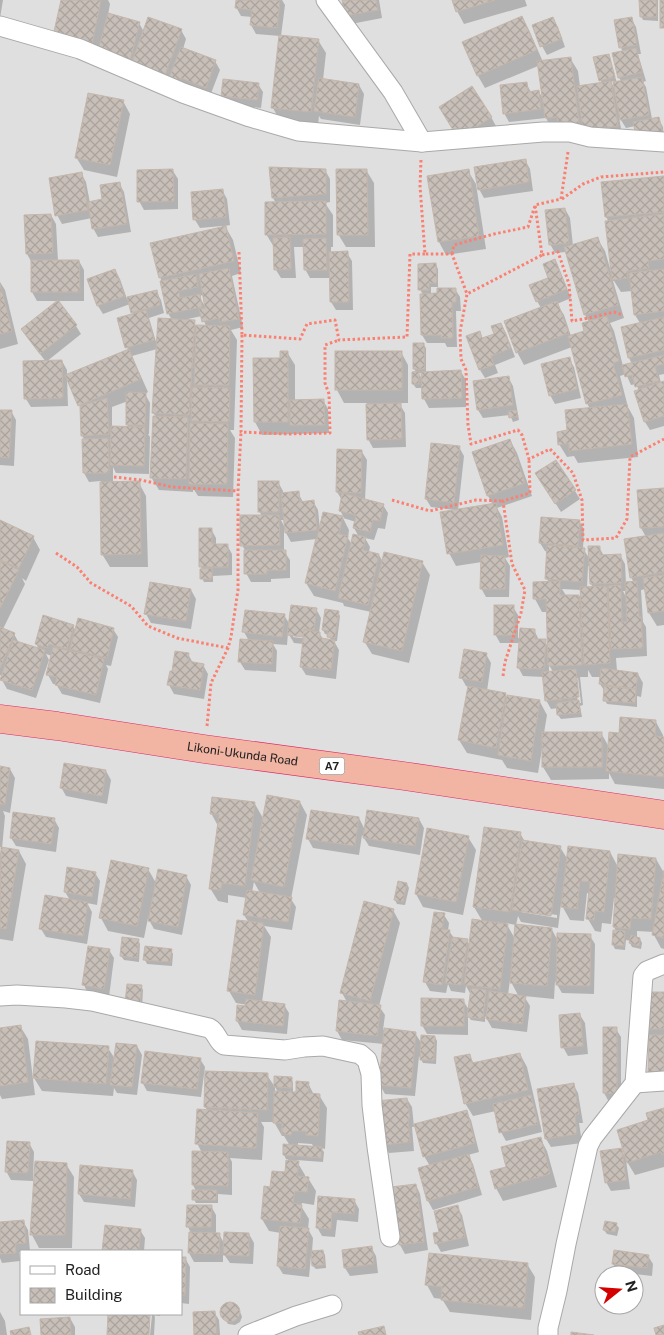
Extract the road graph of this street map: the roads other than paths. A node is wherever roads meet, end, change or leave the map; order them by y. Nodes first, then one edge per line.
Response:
1 (326, 0) edge
2 (0, 26) edge
3 (422, 142) junction
4 (664, 142) edge
5 (0, 719) edge
6 (664, 815) edge
7 (664, 964) edge
8 (0, 996) edge
9 (664, 1081) edge
10 (635, 1083) junction
11 (390, 1237) dead end
12 (332, 1305) dead end
13 (248, 1335) edge
14 (548, 1335) edge

1 - 3 street
2 - 3 street
3 - 4 street
5 - 6 highway, Likoni-Ukunda Road / A7
7 - 10 street
8 - 11 street
9 - 10 street
10 - 14 street
12 - 13 street

